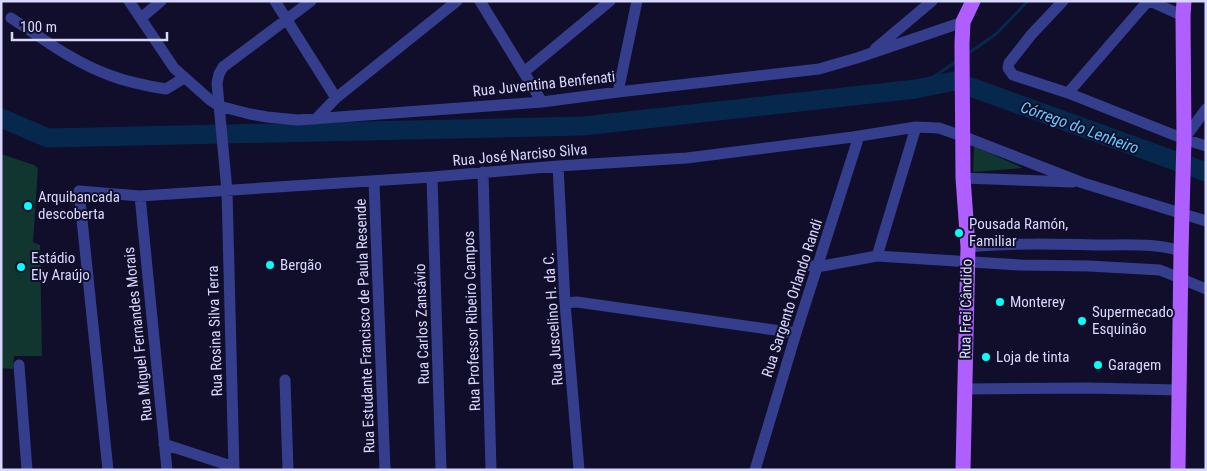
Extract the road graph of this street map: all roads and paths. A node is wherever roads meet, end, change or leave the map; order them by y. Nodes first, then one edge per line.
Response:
1 (129, 1) edge
2 (161, 1) edge
3 (275, 1) edge
4 (311, 1) edge
5 (457, 1) edge
6 (480, 1) edge
7 (610, 1) edge
8 (637, 1) edge
9 (932, 1) edge
10 (973, 1) edge
11 (1063, 1) edge
12 (1149, 1) edge
13 (1184, 9) edge
14 (11, 18) dead end
15 (141, 18) junction
16 (286, 20) junction
17 (963, 22) junction
18 (870, 54) junction
19 (524, 72) junction
20 (184, 78) junction
21 (618, 92) junction
22 (1068, 93) junction
23 (336, 98) junction
24 (542, 102) junction
25 (220, 106) junction
26 (1206, 109) edge
27 (316, 119) junction
28 (916, 127) junction
29 (962, 136) junction
30 (856, 137) junction
31 (1184, 144) junction
32 (1206, 146) edge
33 (558, 166) junction
34 (483, 172) junction
35 (432, 177) junction
36 (963, 178) junction
37 (374, 182) junction
38 (1083, 183) junction
39 (227, 191) junction
40 (140, 196) junction
41 (1182, 207) junction
42 (1206, 221) edge
43 (1181, 250) junction
44 (968, 254) junction
45 (877, 256) junction
46 (814, 267) junction
47 (1181, 278) junction
48 (1206, 288) edge
49 (565, 303) junction
50 (793, 333) junction
51 (19, 365) dead end
52 (285, 380) dead end
53 (965, 389) junction
54 (1180, 390) junction
55 (164, 444) junction
56 (234, 469) edge
57 (26, 470) edge
58 (108, 470) edge
59 (167, 470) edge
60 (288, 470) edge
61 (385, 470) edge
62 (441, 470) edge
63 (491, 470) edge
64 (579, 470) edge
65 (749, 470) edge
66 (755, 470) edge
67 (963, 470) edge
68 (1178, 470) edge

1 - 15 street
2 - 15 street
3 - 16 street
4 - 16 street, Rua Rosina Silva Terra
5 - 23 street
6 - 19 street
7 - 19 street
8 - 21 street
9 - 18 street
10 - 17 main road, Rua Frei Cândido
11 - 22 street
12 - 13 street
12 - 22 street
13 - 31 main road
14 - 20 street
15 - 20 street
16 - 23 street
16 - 25 street, Rua Rosina Silva Terra
17 - 18 street, Rua Juventina Benfenati
17 - 29 main road, Rua Frei Cândido
18 - 21 street, Rua Juventina Benfenati
19 - 24 street
20 - 25 street
21 - 24 street, Rua Juventina Benfenati
22 - 31 street
23 - 27 street
24 - 27 street, Rua Juventina Benfenati
25 - 27 street, Rua Juventina Benfenati
25 - 39 street, Rua Rosina Silva Terra
26 - 31 street
28 - 29 street, Rua José Narciso Silva
28 - 30 street, Rua José Narciso Silva
28 - 45 street
29 - 36 main road, Rua Frei Cândido
29 - 38 street, Rua José Narciso Silva
30 - 33 street, Rua José Narciso Silva
30 - 46 street, Rua Sargento Orlando Randi
31 - 32 street
31 - 41 main road
33 - 34 street, Rua José Narciso Silva
33 - 49 street, Rua Juscelino H. da C.
34 - 35 street, Rua José Narciso Silva
34 - 63 street, Rua Professor Ribeiro Campos
35 - 37 street, Rua José Narciso Silva
35 - 62 street, Rua Carlos Zansávio
36 - 38 street
36 - 44 main road, Rua Frei Cândido
37 - 39 street, Rua José Narciso Silva
37 - 61 street, Rua Estudante Francisco de Paula Resende
38 - 41 street
39 - 40 street, Rua José Narciso Silva
39 - 56 street, Rua Rosina Silva Terra
40 - 55 street, Rua Miguel Fernandes Morais
40 - 58 street, Rua José Narciso Silva
41 - 42 street
41 - 43 main road
43 - 44 street
43 - 47 main road
44 - 45 street
44 - 47 street
44 - 53 main road, Rua Frei Cândido
45 - 46 street
46 - 50 street, Rua Sargento Orlando Randi
47 - 48 street
47 - 54 main road
49 - 50 street
49 - 64 street, Rua Juscelino H. da C.
50 - 65 street, Rua Sargento Orlando Randi
50 - 66 street, Rua Sargento Orlando Randi
51 - 57 street
52 - 60 street
53 - 54 street
53 - 67 main road, Rua Frei Cândido
54 - 68 main road
55 - 56 street
55 - 59 street, Rua Miguel Fernandes Morais

